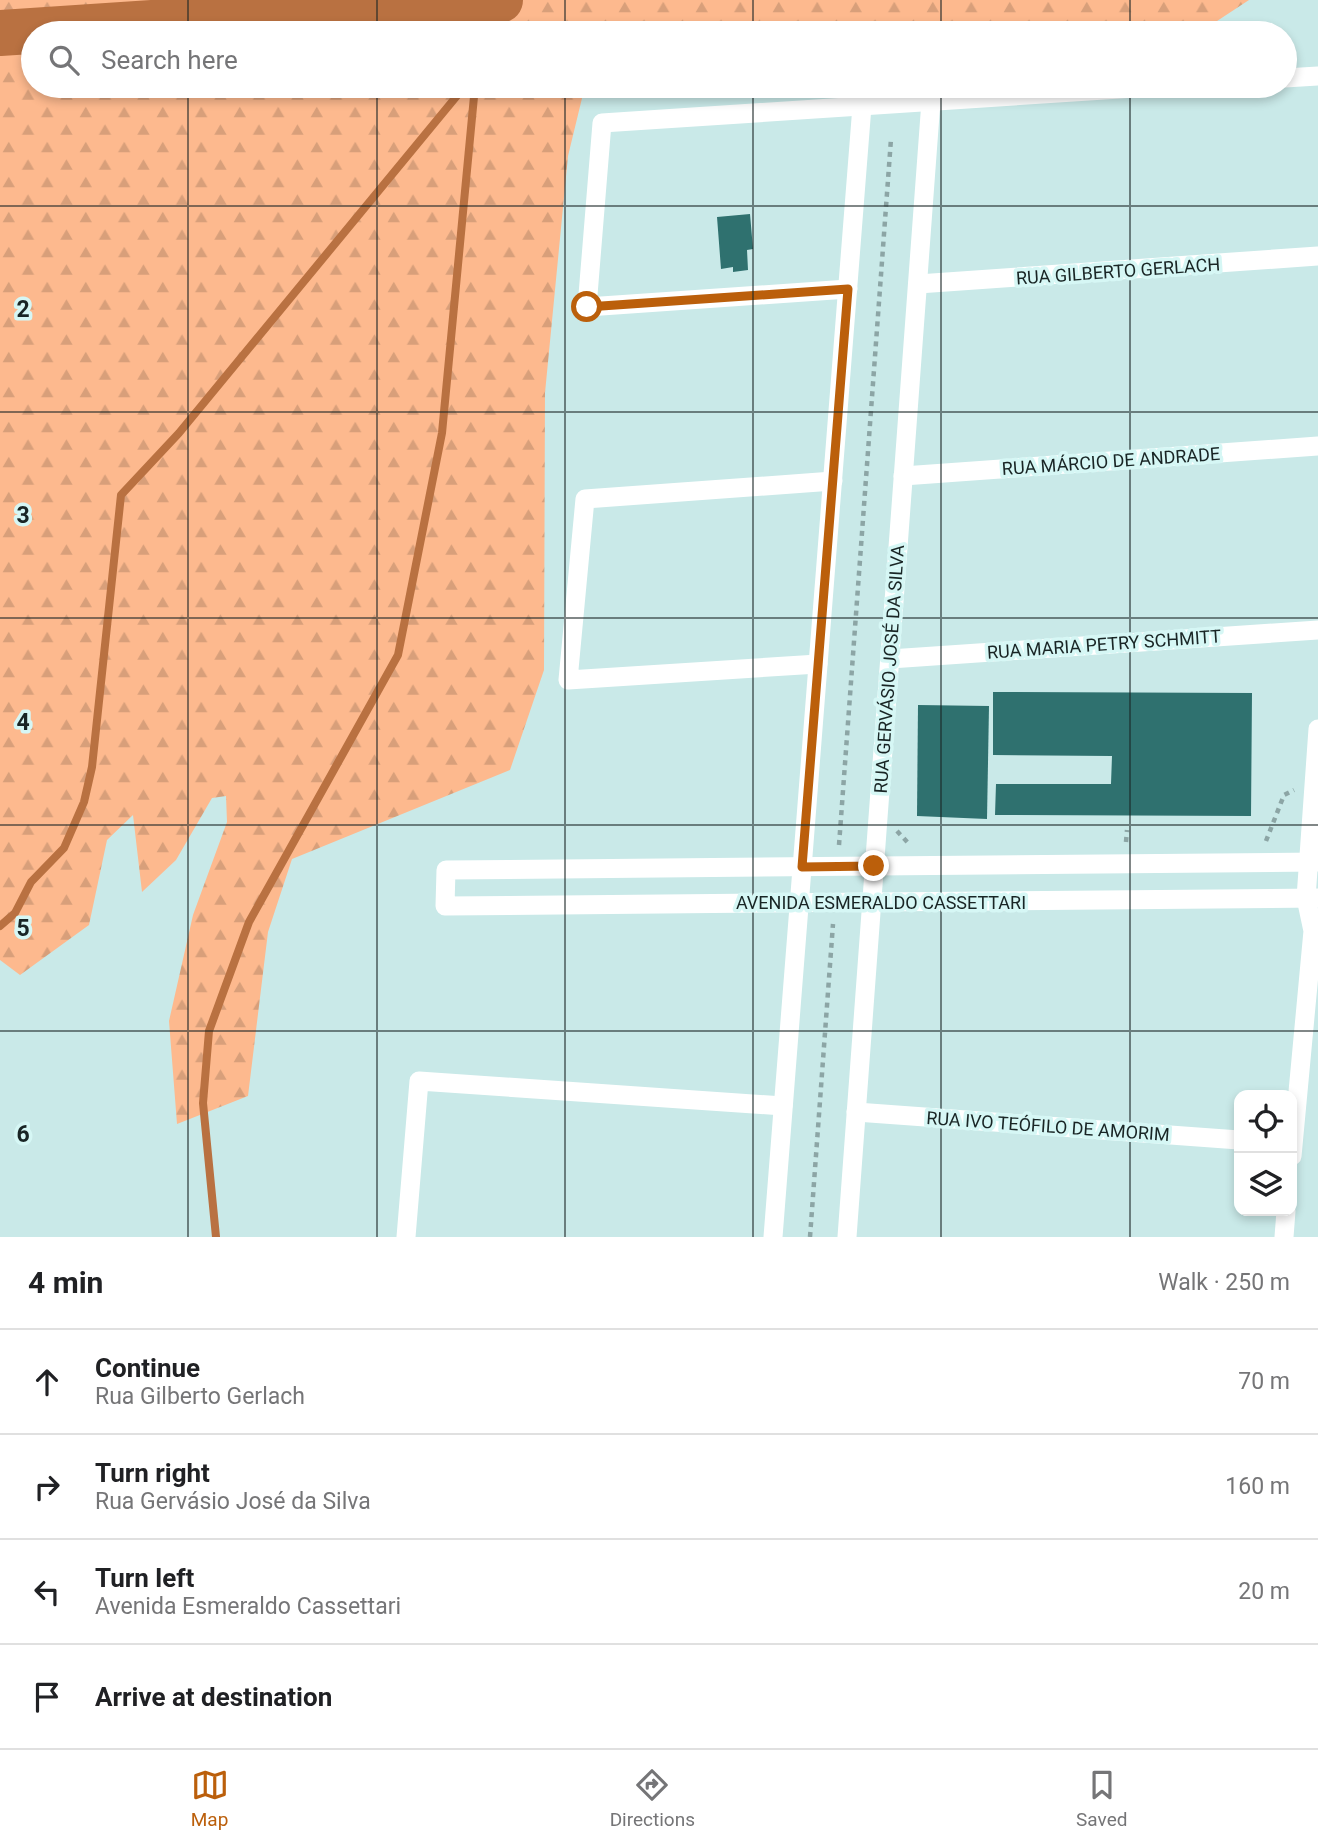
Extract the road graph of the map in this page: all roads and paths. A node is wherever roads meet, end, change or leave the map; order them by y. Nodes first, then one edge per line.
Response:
1 (1318, 76) edge
2 (1297, 77) edge
3 (978, 98) edge
4 (931, 101) junction
5 (862, 106) junction
6 (891, 139) dead end
7 (1318, 257) edge
8 (918, 284) junction
9 (848, 289) junction
10 (1318, 446) edge
11 (903, 476) junction
12 (833, 481) junction
13 (1318, 630) edge
14 (890, 659) junction
15 (818, 664) junction
16 (1318, 729) edge
17 (1314, 787) junction
18 (878, 822) junction
19 (1315, 823) edge
20 (1313, 862) edge
21 (1261, 863) junction
22 (837, 866) junction
23 (874, 866) junction
24 (915, 866) junction
25 (802, 867) junction
26 (1312, 898) edge
27 (835, 902) junction
28 (872, 902) junction
29 (800, 903) junction
30 (1316, 928) edge
31 (1297, 1102) edge
32 (783, 1106) junction
33 (856, 1112) junction
34 (1234, 1140) edge
35 (1286, 1216) edge
36 (405, 1237) edge
37 (773, 1237) edge
38 (810, 1237) edge
39 (847, 1237) edge
40 (1284, 1237) edge

1 - 2 street
3 - 4 street
4 - 5 street
4 - 8 street, RUA GERVÁSIO JOSÉ DA SILVA
5 - 9 street
5 - 9 street
6 - 22 path
7 - 8 street, RUA GILBERTO GERLACH
8 - 11 street, RUA GERVÁSIO JOSÉ DA SILVA
9 - 12 street
10 - 11 street, RUA MÁRCIO DE ANDRADE
11 - 14 street, RUA GERVÁSIO JOSÉ DA SILVA
12 - 15 street
12 - 15 street
13 - 14 street, RUA MARIA PETRY SCHMITT
14 - 18 street, RUA GERVÁSIO JOSÉ DA SILVA
15 - 25 street
16 - 17 street
17 - 19 street
17 - 21 path
18 - 23 street, RUA GERVÁSIO JOSÉ DA SILVA
18 - 24 path
19 - 20 street
20 - 21 street, AVENIDA ESMERALDO CASSETTARI
20 - 26 street
21 - 24 street, AVENIDA ESMERALDO CASSETTARI
22 - 23 street, AVENIDA ESMERALDO CASSETTARI
22 - 25 street, AVENIDA ESMERALDO CASSETTARI
23 - 24 street, AVENIDA ESMERALDO CASSETTARI
23 - 28 street, RUA GERVÁSIO JOSÉ DA SILVA
25 - 29 street
25 - 29 street, AVENIDA ESMERALDO CASSETTARI
26 - 28 street, AVENIDA ESMERALDO CASSETTARI
26 - 30 street
27 - 28 street, AVENIDA ESMERALDO CASSETTARI
27 - 29 street, AVENIDA ESMERALDO CASSETTARI
27 - 38 path
28 - 33 street, RUA GERVÁSIO JOSÉ DA SILVA
29 - 32 street
30 - 31 street
32 - 36 street
32 - 37 street
33 - 34 street, RUA IVO TEÓFILO DE AMORIM
33 - 39 street, RUA GERVÁSIO JOSÉ DA SILVA
35 - 40 street

